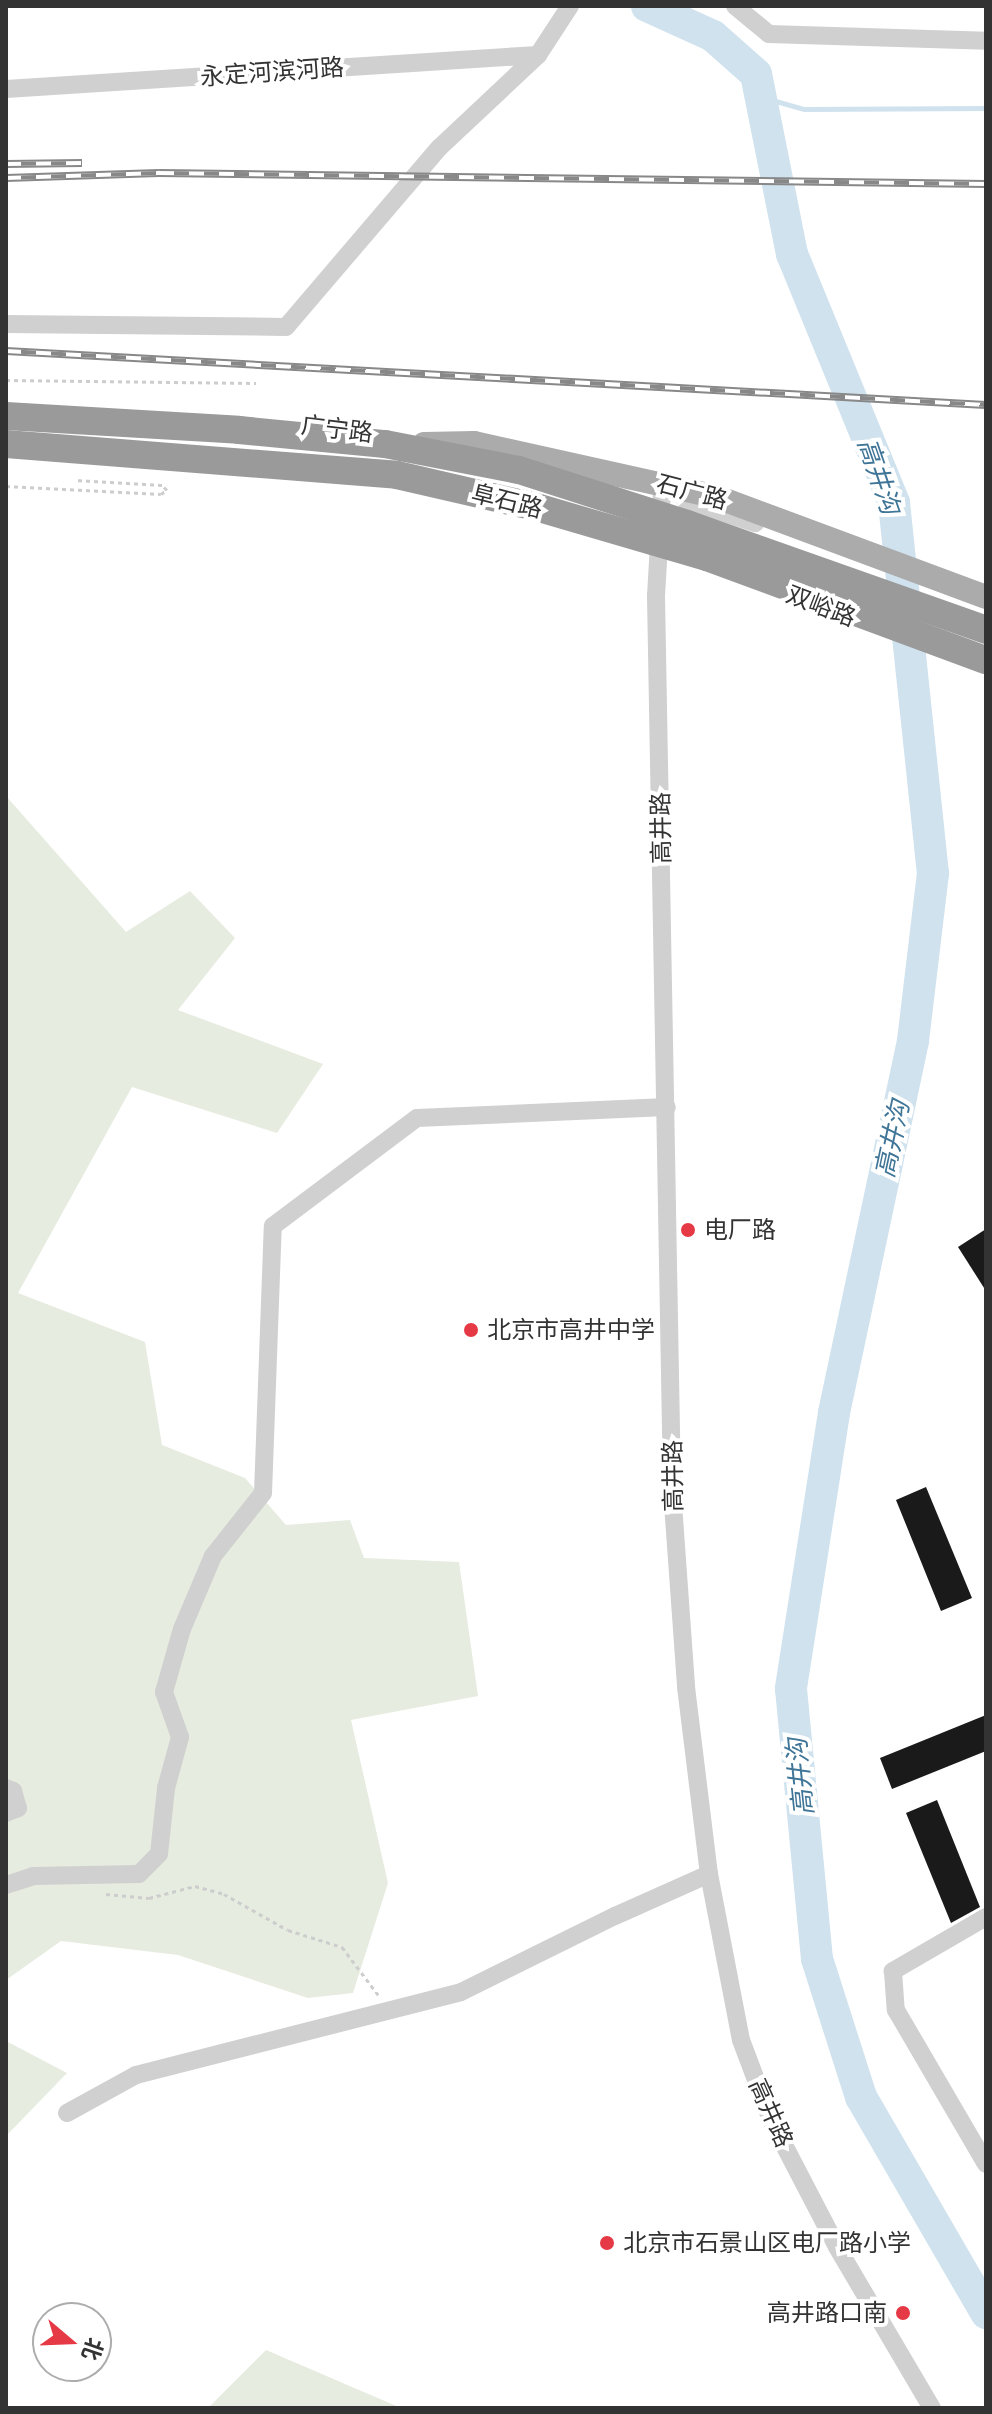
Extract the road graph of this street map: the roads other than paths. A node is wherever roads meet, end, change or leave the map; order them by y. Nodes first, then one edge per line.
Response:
1 (570, 6) edge
2 (735, 6) edge
3 (986, 41) edge
4 (538, 55) junction
5 (6, 89) edge
6 (6, 324) edge
7 (6, 413) edge
8 (6, 444) edge
9 (385, 444) junction
10 (6, 457) edge
11 (662, 492) junction
12 (657, 547) junction
13 (986, 597) edge
14 (986, 604) edge
15 (986, 630) edge
16 (983, 663) edge
17 (667, 1107) junction
18 (6, 1788) edge
19 (6, 1813) edge
20 (709, 1874) junction
21 (6, 1885) edge
22 (986, 1917) edge
23 (67, 2113) dead end
24 (986, 2164) edge
25 (932, 2408) edge

1 - 4 street
2 - 3 street
4 - 5 street, 永定河滨河路
4 - 6 street
7 - 9 highway, 阜石路
7 - 11 street, 广宁路
8 - 16 highway, 阜石路, bridge
9 - 13 main road, 石广路, bridge
9 - 15 highway, 阜石路, bridge
10 - 12 street, 广宁路
11 - 12 street, 高井路
11 - 14 street
12 - 16 street, 双峪路, bridge
12 - 17 street, 高井路
17 - 20 street, 高井路
17 - 21 street
18 - 19 street
20 - 23 street
20 - 25 street, 高井路
22 - 24 street

